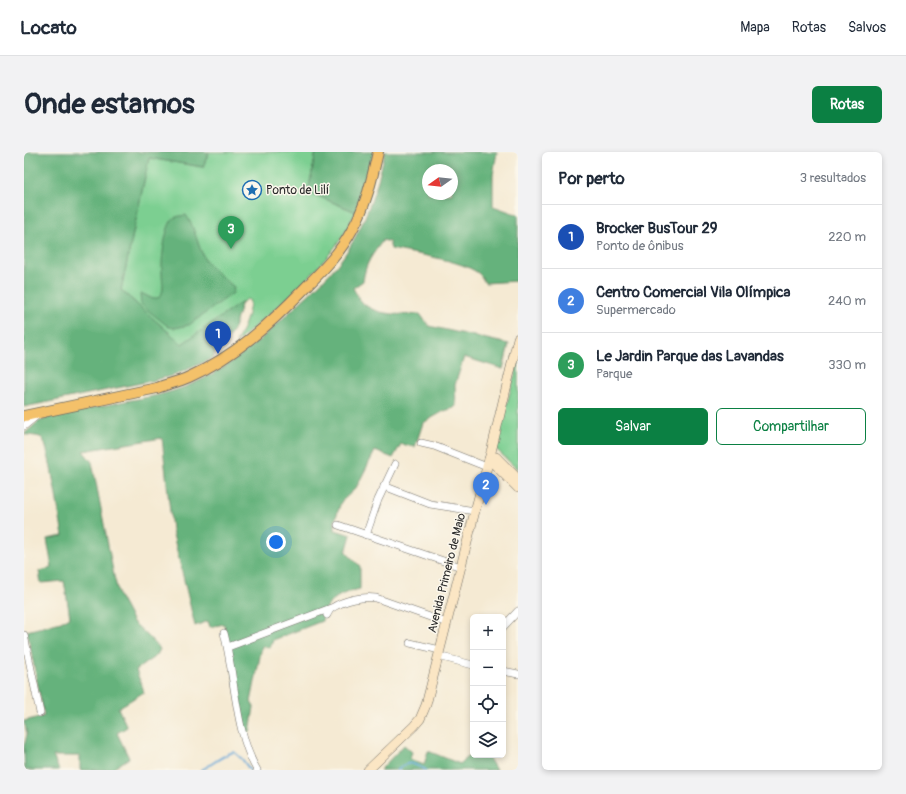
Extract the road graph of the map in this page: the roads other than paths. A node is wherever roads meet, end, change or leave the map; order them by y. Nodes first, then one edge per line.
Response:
1 (378, 152) edge
2 (518, 338) edge
3 (44, 411) junction
4 (24, 416) edge
5 (24, 426) edge
6 (421, 443) dead end
7 (489, 459) junction
8 (395, 464) dead end
9 (504, 469) junction
10 (518, 478) edge
11 (384, 486) junction
12 (518, 488) edge
13 (475, 511) junction
14 (338, 525) dead end
15 (366, 535) junction
16 (461, 567) junction
17 (331, 608) junction
18 (518, 611) edge
19 (327, 615) dead end
20 (446, 623) junction
21 (506, 624) edge
22 (224, 633) dead end
23 (24, 635) edge
24 (410, 643) dead end
25 (228, 647) junction
26 (439, 653) junction
27 (470, 662) edge
28 (506, 672) edge
29 (518, 674) edge
30 (40, 713) dead end
31 (257, 770) edge
32 (368, 770) edge

1 - 3 main road
2 - 7 main road, Avenida Primeiro de Maio
3 - 4 main road
3 - 5 street
6 - 7 street
7 - 9 main road
7 - 13 main road, Avenida Primeiro de Maio
8 - 11 street
9 - 10 main road
9 - 12 main road
11 - 13 street
11 - 15 street
13 - 16 main road, Avenida Primeiro de Maio
14 - 15 street
15 - 16 street
16 - 20 main road, Avenida Primeiro de Maio
17 - 19 street
17 - 20 street
17 - 25 street
18 - 21 street
20 - 26 main road, Avenida Primeiro de Maio
22 - 25 street
23 - 30 street
24 - 26 street
25 - 31 street
26 - 27 street
26 - 32 main road, Avenida Primeiro de Maio
28 - 29 street

